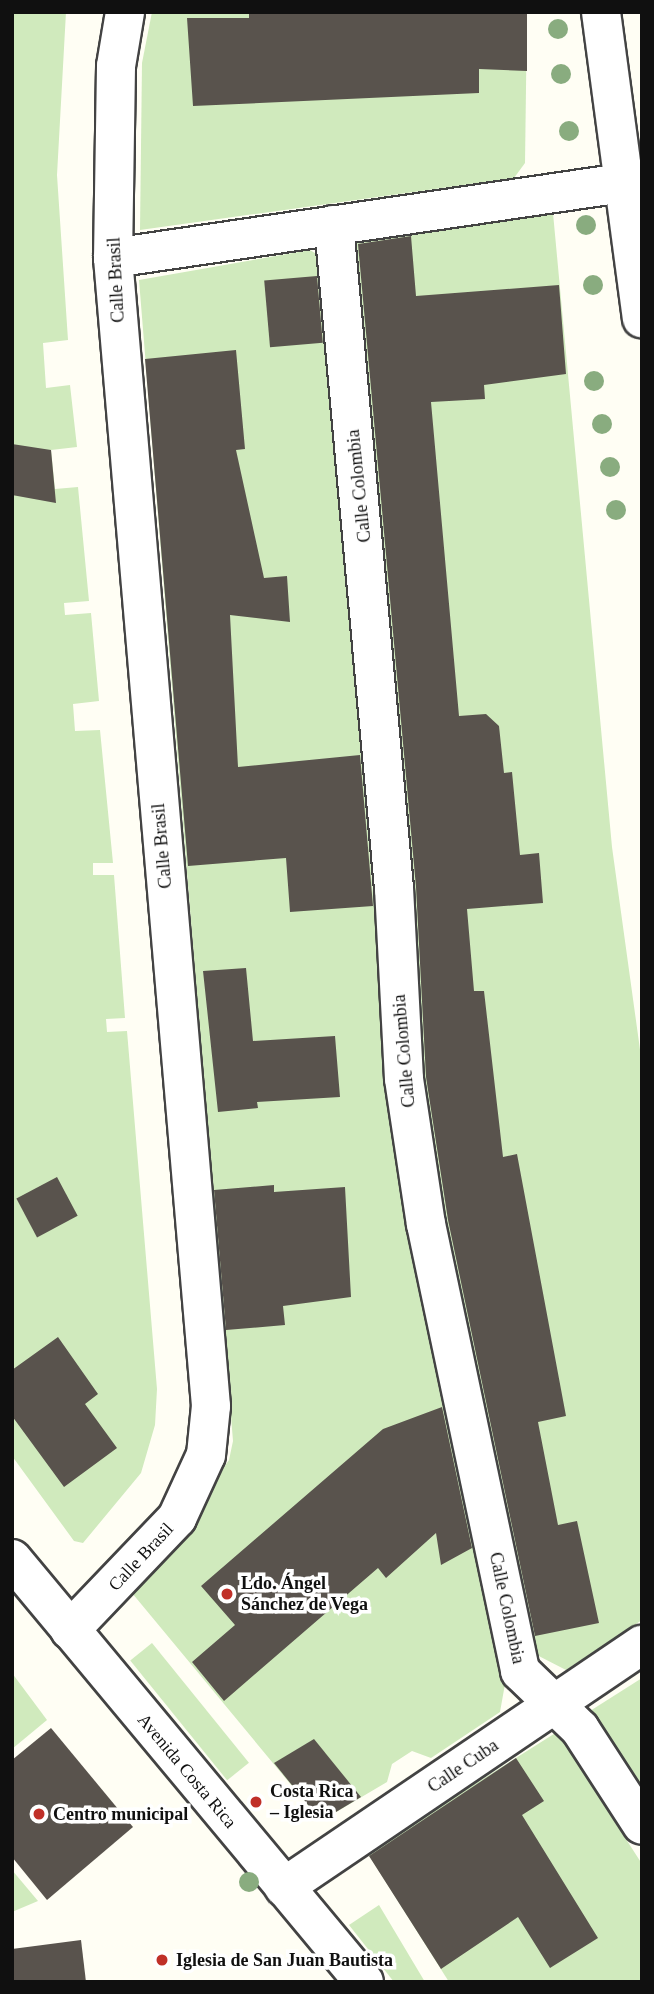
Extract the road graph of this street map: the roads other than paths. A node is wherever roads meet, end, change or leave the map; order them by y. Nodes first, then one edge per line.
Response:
1 (125, 12) edge
2 (601, 12) edge
3 (622, 183) junction
4 (334, 225) junction
5 (113, 258) junction
6 (642, 318) edge
7 (12, 1559) edge
8 (70, 1630) junction
9 (642, 1645) edge
10 (555, 1704) junction
11 (642, 1825) edge
12 (284, 1886) junction
13 (364, 1982) edge

1 - 5 street, Calle Brasil
2 - 3 street
3 - 4 street
3 - 6 street
4 - 5 street
4 - 10 street, Calle Colombia
5 - 8 street, Calle Brasil
7 - 8 street, Avenida Costa Rica
8 - 12 street, Avenida Costa Rica
9 - 10 street, Calle Cuba
10 - 11 street, Calle Colombia
10 - 12 street, Calle Cuba
12 - 13 street, Avenida Costa Rica

